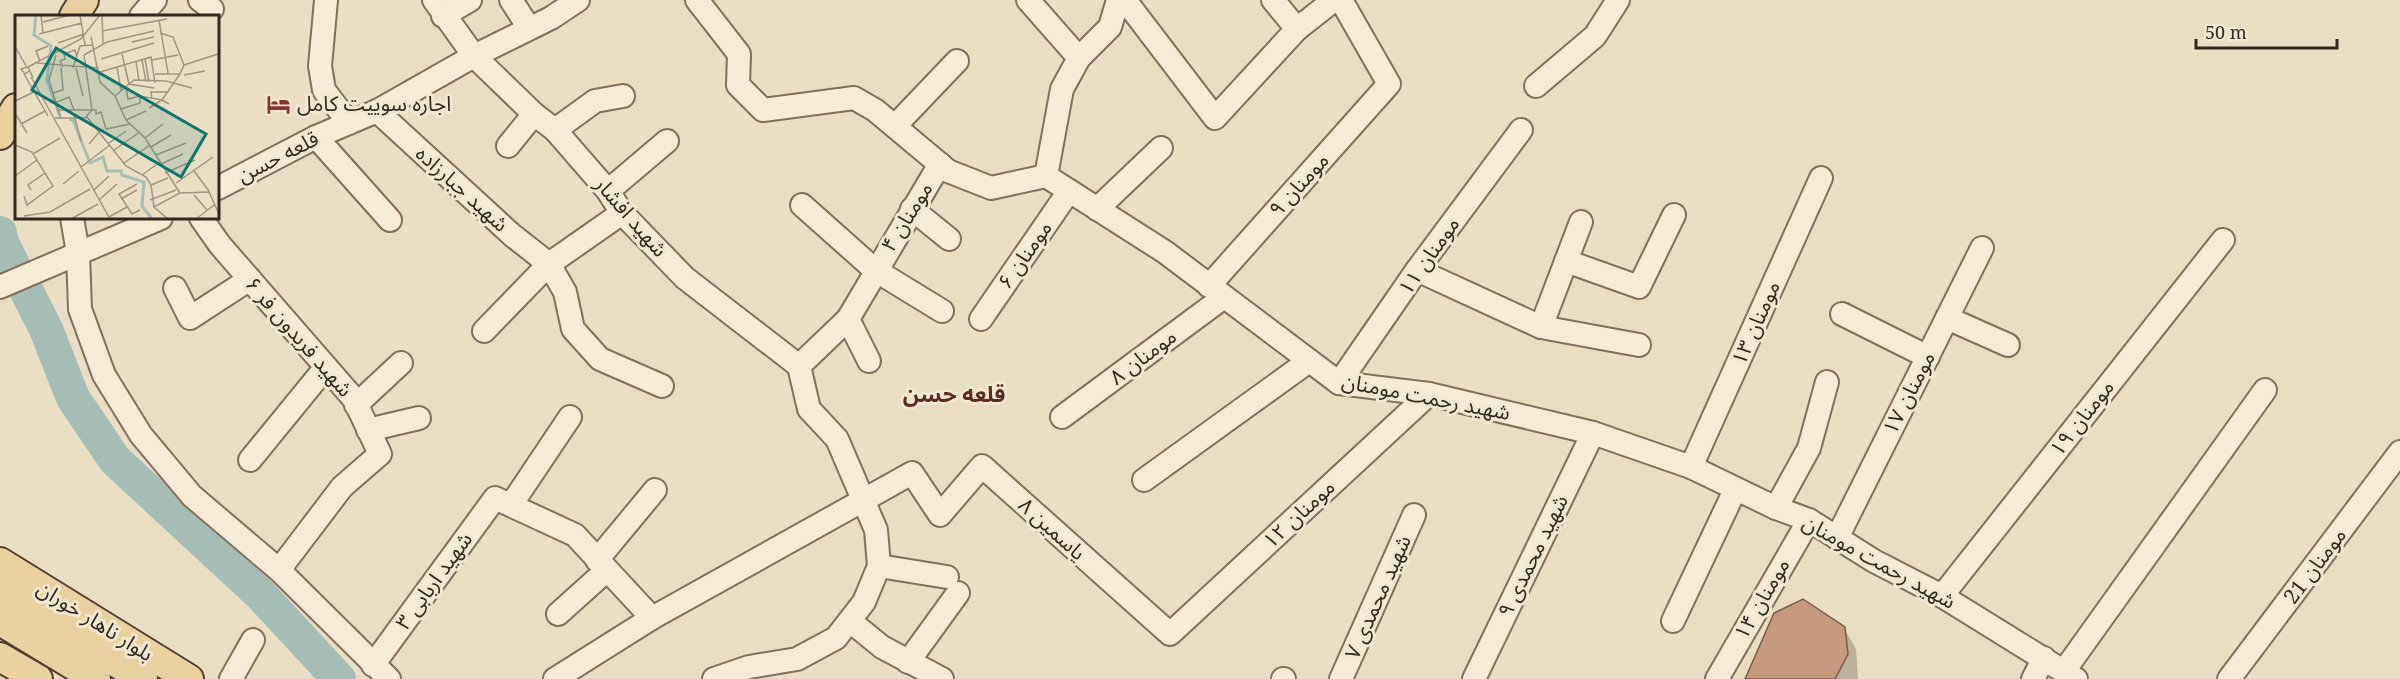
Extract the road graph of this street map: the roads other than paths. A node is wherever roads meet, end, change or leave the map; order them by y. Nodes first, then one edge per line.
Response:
1 (84, 0) edge
2 (155, 0) edge
3 (326, 0) edge
4 (470, 0) edge
5 (511, 0) edge
6 (578, 0) edge
7 (697, 0) edge
8 (1028, 0) edge
9 (1118, 0) edge
10 (1125, 0) edge
11 (1273, 0) edge
12 (1334, 0) edge
13 (1341, 0) edge
14 (1618, 0) edge
15 (438, 8) edge
16 (75, 15) edge
17 (142, 15) edge
18 (529, 28) junction
19 (1297, 29) junction
20 (474, 56) junction
21 (1079, 58) junction
22 (957, 62) dead end
23 (1536, 86) dead end
24 (623, 96) dead end
25 (15, 110) edge
26 (377, 111) junction
27 (534, 114) junction
28 (349, 123) junction
29 (895, 126) junction
30 (555, 130) junction
31 (1521, 130) dead end
32 (0, 135) edge
33 (316, 137) junction
34 (668, 141) dead end
35 (508, 146) dead end
36 (1161, 148) dead end
37 (940, 164) junction
38 (1046, 176) junction
39 (1821, 178) dead end
40 (220, 183) edge
41 (608, 191) junction
42 (1069, 191) junction
43 (802, 205) dead end
44 (912, 209) junction
45 (1097, 209) junction
46 (622, 213) junction
47 (1674, 215) dead end
48 (72, 219) edge
49 (159, 219) edge
50 (202, 219) edge
51 (390, 220) dead end
52 (1581, 222) dead end
53 (949, 239) dead end
54 (2223, 240) dead end
55 (1982, 248) dead end
56 (78, 253) junction
57 (1566, 261) junction
58 (549, 264) junction
59 (874, 270) junction
60 (1417, 270) junction
61 (250, 279) junction
62 (0, 287) edge
63 (175, 288) dead end
64 (1216, 292) junction
65 (942, 311) dead end
66 (1842, 314) dead end
67 (1947, 318) junction
68 (848, 319) junction
69 (981, 319) dead end
70 (1540, 327) junction
71 (484, 331) dead end
72 (1639, 345) dead end
73 (2008, 345) dead end
74 (1928, 357) junction
75 (869, 361) dead end
76 (1309, 361) junction
77 (401, 363) dead end
78 (799, 366) junction
79 (326, 367) junction
80 (1827, 382) dead end
81 (1339, 383) junction
82 (662, 386) dead end
83 (2265, 390) dead end
84 (1429, 394) junction
85 (356, 405) junction
86 (570, 417) dead end
87 (1062, 417) dead end
88 (419, 418) dead end
89 (368, 430) junction
90 (1593, 433) junction
91 (2400, 452) edge
92 (250, 460) dead end
93 (1691, 467) junction
94 (1144, 480) dead end
95 (655, 490) dead end
96 (1735, 490) junction
97 (863, 501) junction
98 (503, 502) junction
99 (1776, 508) junction
100 (1414, 515) dead end
101 (1809, 520) junction
102 (1837, 538) junction
103 (0, 562) edge
104 (602, 565) junction
105 (879, 566) junction
106 (279, 570) junction
107 (0, 592) edge
108 (1941, 596) junction
109 (558, 614) dead end
110 (652, 618) junction
111 (0, 621) edge
112 (850, 621) junction
113 (1673, 621) dead end
114 (1170, 634) joint
115 (253, 639) dead end
116 (0, 657) edge
117 (2044, 657) junction
118 (908, 662) junction
119 (381, 672) edge
120 (2070, 675) edge
121 (38, 679) edge
122 (96, 679) edge
123 (143, 679) edge
124 (189, 679) edge
125 (231, 679) edge
126 (555, 679) edge
127 (714, 679) edge
128 (942, 679) edge
129 (1341, 679) edge
130 (1474, 679) edge
131 (1717, 679) edge
132 (2033, 679) edge
133 (2229, 679) edge

1 - 16 main road
2 - 17 street
3 - 28 street
4 - 15 street
5 - 18 street
6 - 18 street, قلعه حسن
7 - 29 street
8 - 21 street
9 - 21 street
10 - 19 street
11 - 19 street
12 - 19 street
13 - 64 street, مومنان ۹
14 - 23 street
15 - 20 street, شهید افشار
18 - 20 street, قلعه حسن
20 - 26 street, قلعه حسن
20 - 27 street, شهید افشار
21 - 38 street
22 - 29 street
24 - 30 street
25 - 32 main road
26 - 28 street, قلعه حسن
26 - 58 street, شهید جبارزاده
27 - 30 street, شهید افشار
27 - 35 street
28 - 33 street, قلعه حسن
29 - 37 street
30 - 41 street, شهید افشار
31 - 60 street, مومنان ۱۱
33 - 40 street, قلعه حسن
33 - 51 street
34 - 41 street
36 - 45 street
37 - 38 street
37 - 44 street, ۴ مومنان
38 - 42 street, شهید رحمت مومنان
39 - 93 street, مومنان ۱۳
41 - 46 street, شهید افشار
42 - 45 street, شهید رحمت مومنان
42 - 69 street, مومنان ۶
43 - 59 street
44 - 53 street
44 - 59 street, ۴ مومنان
45 - 64 street, شهید رحمت مومنان
46 - 58 street
46 - 78 street, شهید افشار
47 - 57 street
48 - 56 street
49 - 56 street
50 - 61 street, شهید فریدون فر ۶
52 - 57 street
54 - 108 street, مومنان ۱۹
55 - 67 street, مومنان ۱۷
56 - 62 street
56 - 106 street
57 - 70 street
58 - 71 street
58 - 82 street
59 - 65 street
59 - 68 street, ۴ مومنان
60 - 70 street
60 - 81 street, مومنان ۱۱
61 - 63 street
61 - 79 street, شهید فریدون فر ۶
64 - 76 street, شهید رحمت مومنان
64 - 87 street, مومنان ۸
66 - 74 street
67 - 73 street
67 - 74 street, مومنان ۱۷
68 - 75 street
68 - 78 street, ۴ مومنان
70 - 72 street
74 - 102 street, مومنان ۱۷
76 - 81 street, شهید رحمت مومنان
76 - 94 street
77 - 85 street
78 - 97 street
79 - 85 street, شهید فریدون فر ۶
79 - 92 street
80 - 99 street
81 - 84 street, شهید رحمت مومنان
83 - 120 street
84 - 90 street, شهید رحمت مومنان
84 - 114 street, مومنان ۱۲
85 - 89 street, شهید فریدون فر ۶
86 - 98 street, شهید اربابی ۳
88 - 89 street
89 - 106 street, شهید فریدون فر ۶
90 - 93 street, شهید رحمت مومنان
90 - 130 street, ۹ شهید محمدی
91 - 133 street, مومنان 21
93 - 96 street, شهید رحمت مومنان
95 - 104 street
96 - 99 street, شهید رحمت مومنان
96 - 113 street
97 - 105 street
97 - 110 street
97 - 114 street, یاسمین ۸
98 - 104 street
98 - 119 street, شهید اربابی ۳
99 - 101 street, شهید رحمت مومنان
100 - 129 street, شهید محمدی ۷
101 - 102 street, شهید رحمت مومنان
101 - 131 street, مومنان ۱۴
102 - 108 street, شهید رحمت مومنان
103 - 124 main road, بلوار ناهار خوران
104 - 109 street
104 - 110 street
105 - 112 street
105 - 118 street
106 - 119 street
107 - 123 main road
108 - 117 street, شهید رحمت مومنان
110 - 126 street
111 - 122 main road
112 - 118 street
112 - 127 street
115 - 125 street
116 - 121 main road
117 - 120 street, شهید رحمت مومنان
117 - 132 street
118 - 128 street

